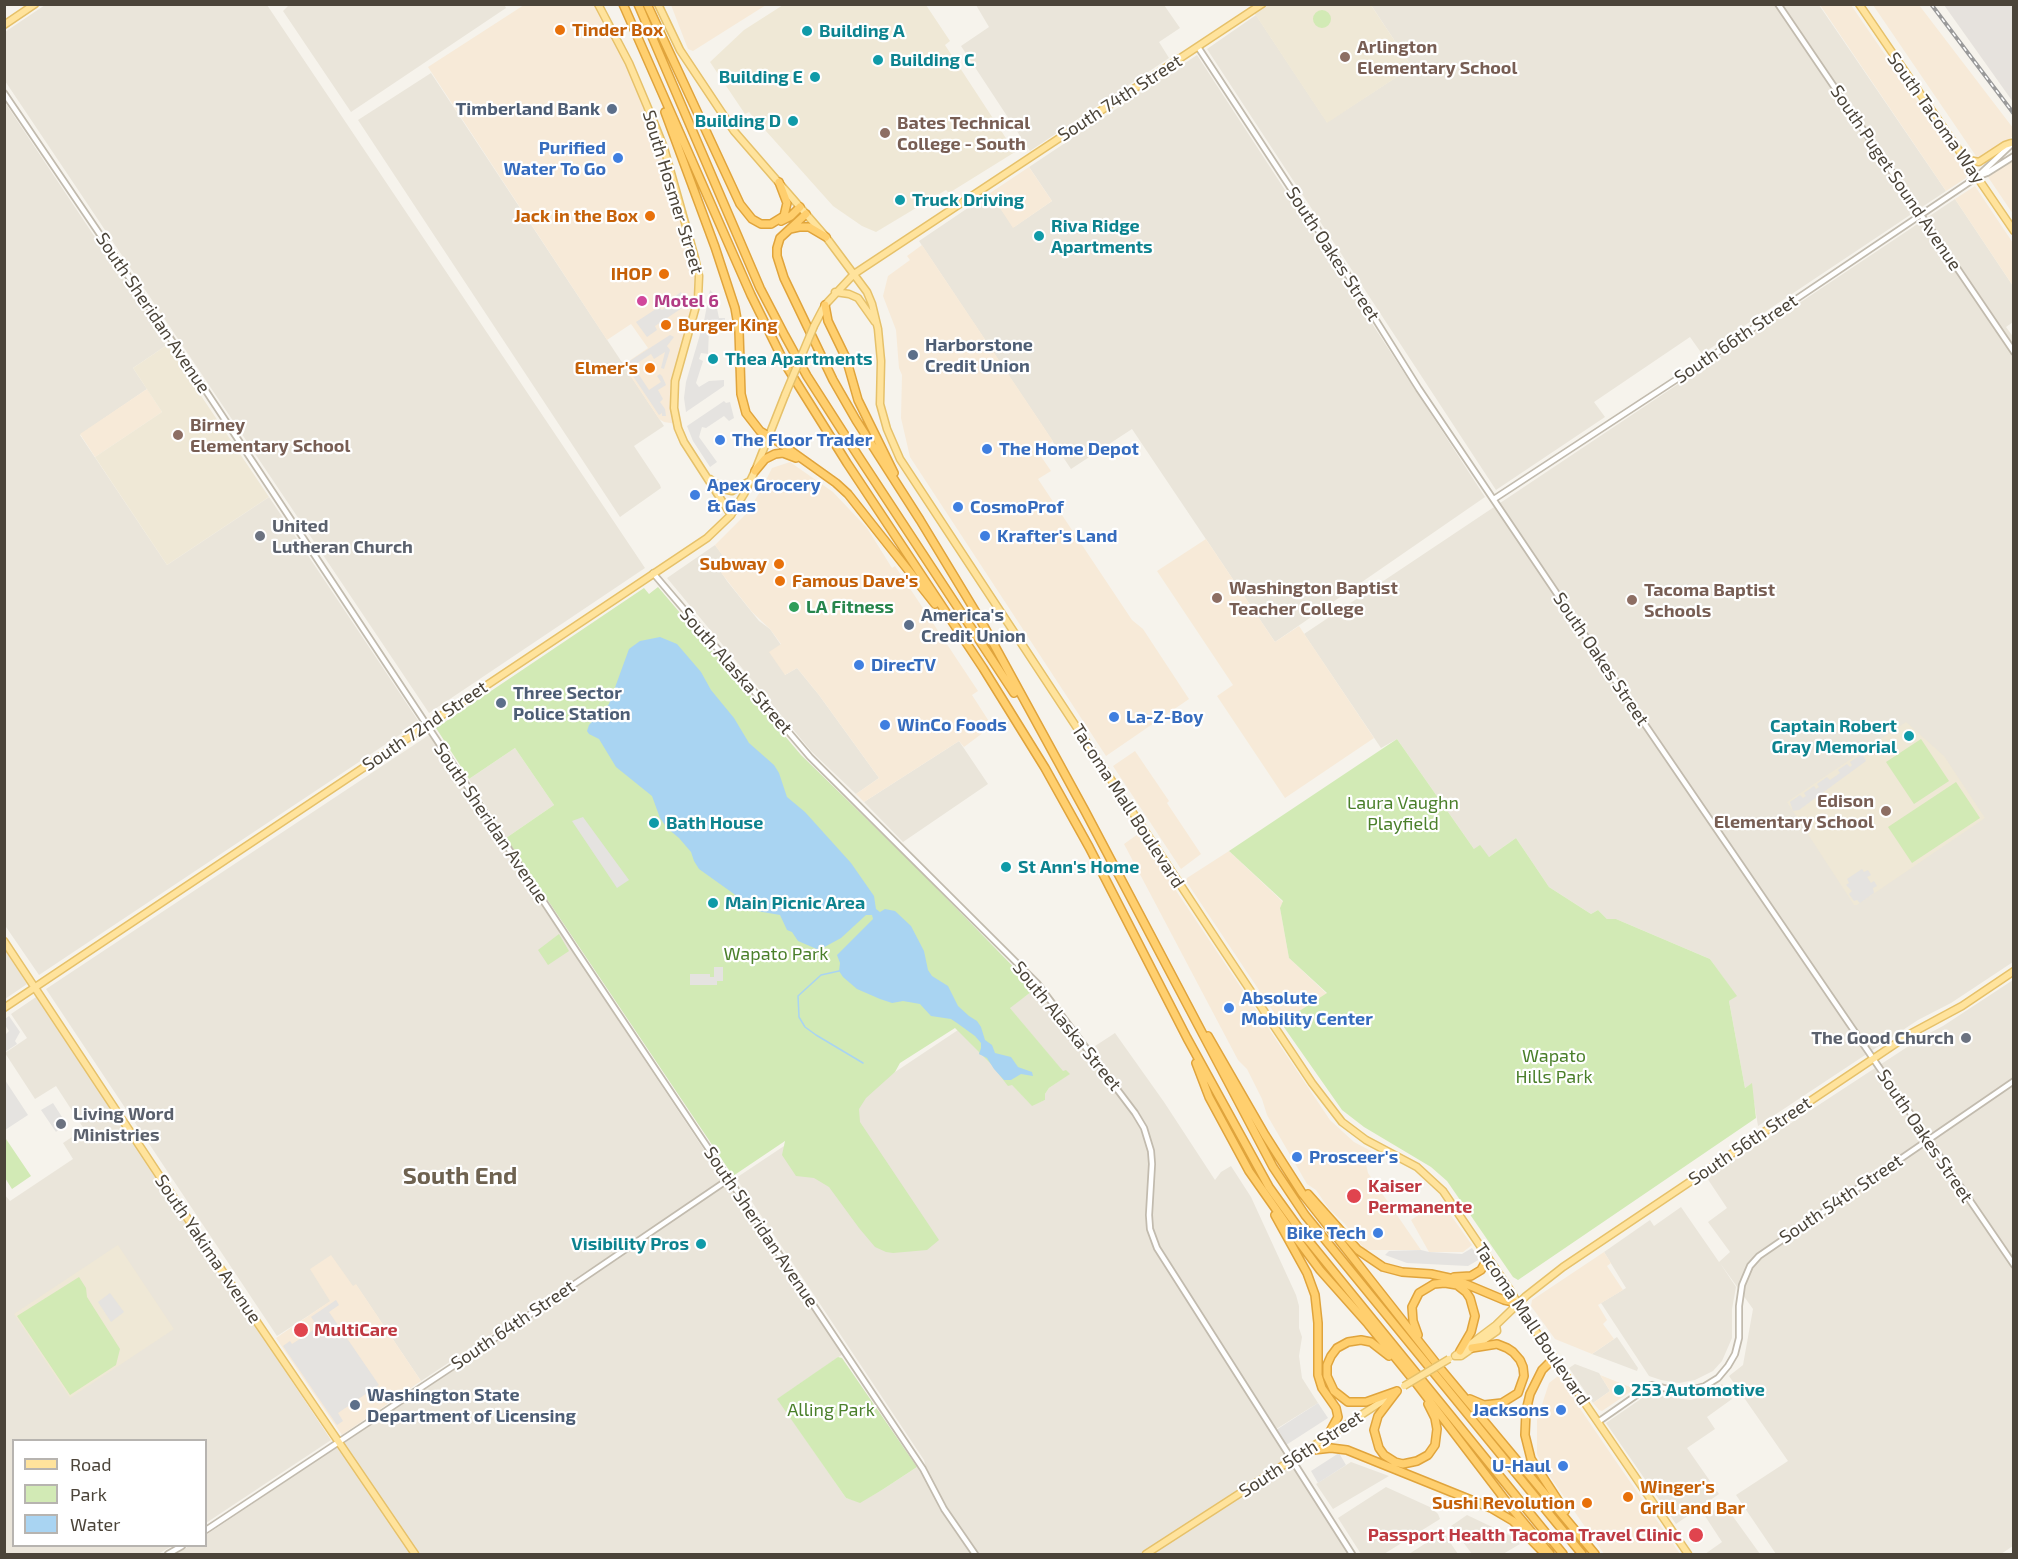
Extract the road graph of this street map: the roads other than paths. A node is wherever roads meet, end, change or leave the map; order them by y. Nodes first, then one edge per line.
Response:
1 (35, 4) edge
2 (598, 4) edge
3 (623, 4) edge
4 (638, 4) edge
5 (647, 4) edge
6 (658, 4) edge
7 (1262, 4) edge
8 (1778, 4) edge
9 (1859, 4) edge
10 (4, 25) edge
11 (1198, 47) junction
12 (650, 67) junction
13 (4, 93) edge
14 (2012, 142) edge
15 (2013, 156) edge
16 (1964, 159) junction
17 (1977, 177) junction
18 (779, 182) junction
19 (800, 207) junction
20 (806, 214) junction
21 (1922, 214) junction
22 (771, 224) junction
23 (2013, 231) edge
24 (786, 232) junction
25 (826, 237) junction
26 (854, 274) junction
27 (835, 292) junction
28 (825, 305) junction
29 (814, 326) joint
30 (878, 329) junction
31 (2013, 352) edge
32 (769, 436) junction
33 (810, 465) junction
34 (755, 471) junction
35 (706, 476) junction
36 (751, 480) junction
37 (1494, 500) junction
38 (731, 514) junction
39 (920, 520) junction
40 (653, 573) junction
41 (967, 644) junction
42 (427, 725) junction
43 (1056, 761) junction
44 (1150, 934) junction
45 (4, 941) edge
46 (2013, 971) edge
47 (35, 988) junction
48 (4, 1008) edge
49 (1187, 1038) junction
50 (1873, 1059) junction
51 (2013, 1081) edge
52 (1928, 1140) junction
53 (1270, 1143) junction
54 (729, 1179) junction
55 (1263, 1191) junction
56 (1485, 1252) junction
57 (2013, 1265) edge
58 (1431, 1274) junction
59 (1518, 1303) junction
60 (1496, 1325) junction
61 (1472, 1348) junction
62 (1458, 1353) junction
63 (1432, 1357) junction
64 (1554, 1358) junction
65 (1440, 1367) junction
66 (1410, 1376) junction
67 (1416, 1383) junction
68 (1397, 1391) junction
69 (1598, 1422) junction
70 (1327, 1437) junction
71 (339, 1441) junction
72 (1305, 1451) junction
73 (1291, 1460) junction
74 (207, 1529) edge
75 (1583, 1539) junction
76 (415, 1554) edge
77 (975, 1554) edge
78 (1146, 1554) edge
79 (1352, 1554) edge
80 (1545, 1554) edge
81 (1550, 1554) edge
82 (1563, 1554) edge
83 (1582, 1554) edge
84 (1595, 1554) edge
85 (1688, 1554) edge

1 - 10 main road
2 - 35 main road, South Hosmer Street
3 - 12 highway
4 - 43 highway
5 - 22 highway
6 - 18 main road, Tacoma Mall Boulevard
7 - 11 main road, South 74th Street
8 - 21 street, South Puget Sound Avenue
9 - 16 main road, South Tacoma Way
11 - 26 main road, South 74th Street
11 - 37 street, South Oakes Street
12 - 32 highway
12 - 41 highway
13 - 42 street, South Sheridan Avenue
14 - 16 main road
14 - 17 street, South 66th Street
15 - 17 street, South 66th Street
16 - 17 main road, South Tacoma Way
17 - 21 street, South 66th Street
17 - 23 main road, South Tacoma Way
18 - 19 main road, Tacoma Mall Boulevard
18 - 22 highway
19 - 20 main road, Tacoma Mall Boulevard
19 - 22 highway
20 - 24 highway
20 - 25 main road, Tacoma Mall Boulevard
21 - 31 street, South Puget Sound Avenue
21 - 37 street, South 66th Street
24 - 25 highway
24 - 39 highway
25 - 26 main road, Tacoma Mall Boulevard
26 - 27 main road, South 74th Street
26 - 30 main road, Tacoma Mall Boulevard
27 - 28 main road, South 74th Street
27 - 30 main road
28 - 29 main road, South 74th Street
28 - 39 highway
29 - 32 main road, South 72nd Street, bridge
30 - 56 main road, Tacoma Mall Boulevard
32 - 33 highway
32 - 34 main road, South 72nd Street
33 - 34 highway
33 - 41 highway
34 - 36 main road, South 72nd Street
35 - 36 main road
35 - 38 main road, South Hosmer Street
36 - 38 main road, South 72nd Street
37 - 50 street, South Oakes Street
38 - 40 main road, South 72nd Street
39 - 43 highway
40 - 42 main road, South 72nd Street
40 - 73 street, South Alaska Street
41 - 49 highway
42 - 47 main road, South 72nd Street
42 - 54 street, South Sheridan Avenue
43 - 44 highway
44 - 53 highway
44 - 83 highway
45 - 47 main road, South Yakima Avenue
46 - 50 main road, South 56th Street
47 - 48 main road, South 72nd Street
47 - 71 main road, South Yakima Avenue
49 - 55 highway
49 - 82 highway
50 - 52 street, South Oakes Street
50 - 59 main road, South 56th Street
51 - 52 street, South 54th Street
52 - 57 street, South Oakes Street
52 - 69 street, South 54th Street
53 - 58 highway
53 - 63 highway
54 - 71 street, South 64th Street
54 - 77 street, South Sheridan Avenue
55 - 66 highway
55 - 70 highway
56 - 58 highway
56 - 59 main road, Tacoma Mall Boulevard
58 - 59 highway
59 - 60 main road, South 56th Street
59 - 64 main road, Tacoma Mall Boulevard
60 - 61 main road, South 56th Street
60 - 62 main road, South 56th Street
61 - 62 main road, South 56th Street
61 - 65 highway
62 - 63 highway
62 - 68 main road, South 56th Street, bridge
63 - 65 highway
64 - 69 main road, Tacoma Mall Boulevard
64 - 75 highway
65 - 75 highway
66 - 67 highway
66 - 68 highway
67 - 68 highway
67 - 81 highway
68 - 70 main road, South 56th Street
69 - 85 main road, Tacoma Mall Boulevard
70 - 72 main road, South 56th Street
71 - 74 street, South 64th Street
71 - 76 main road, South Yakima Avenue
72 - 73 main road, South 56th Street
72 - 80 highway
73 - 78 main road, South 56th Street
73 - 79 street, South Alaska Street
75 - 84 highway

